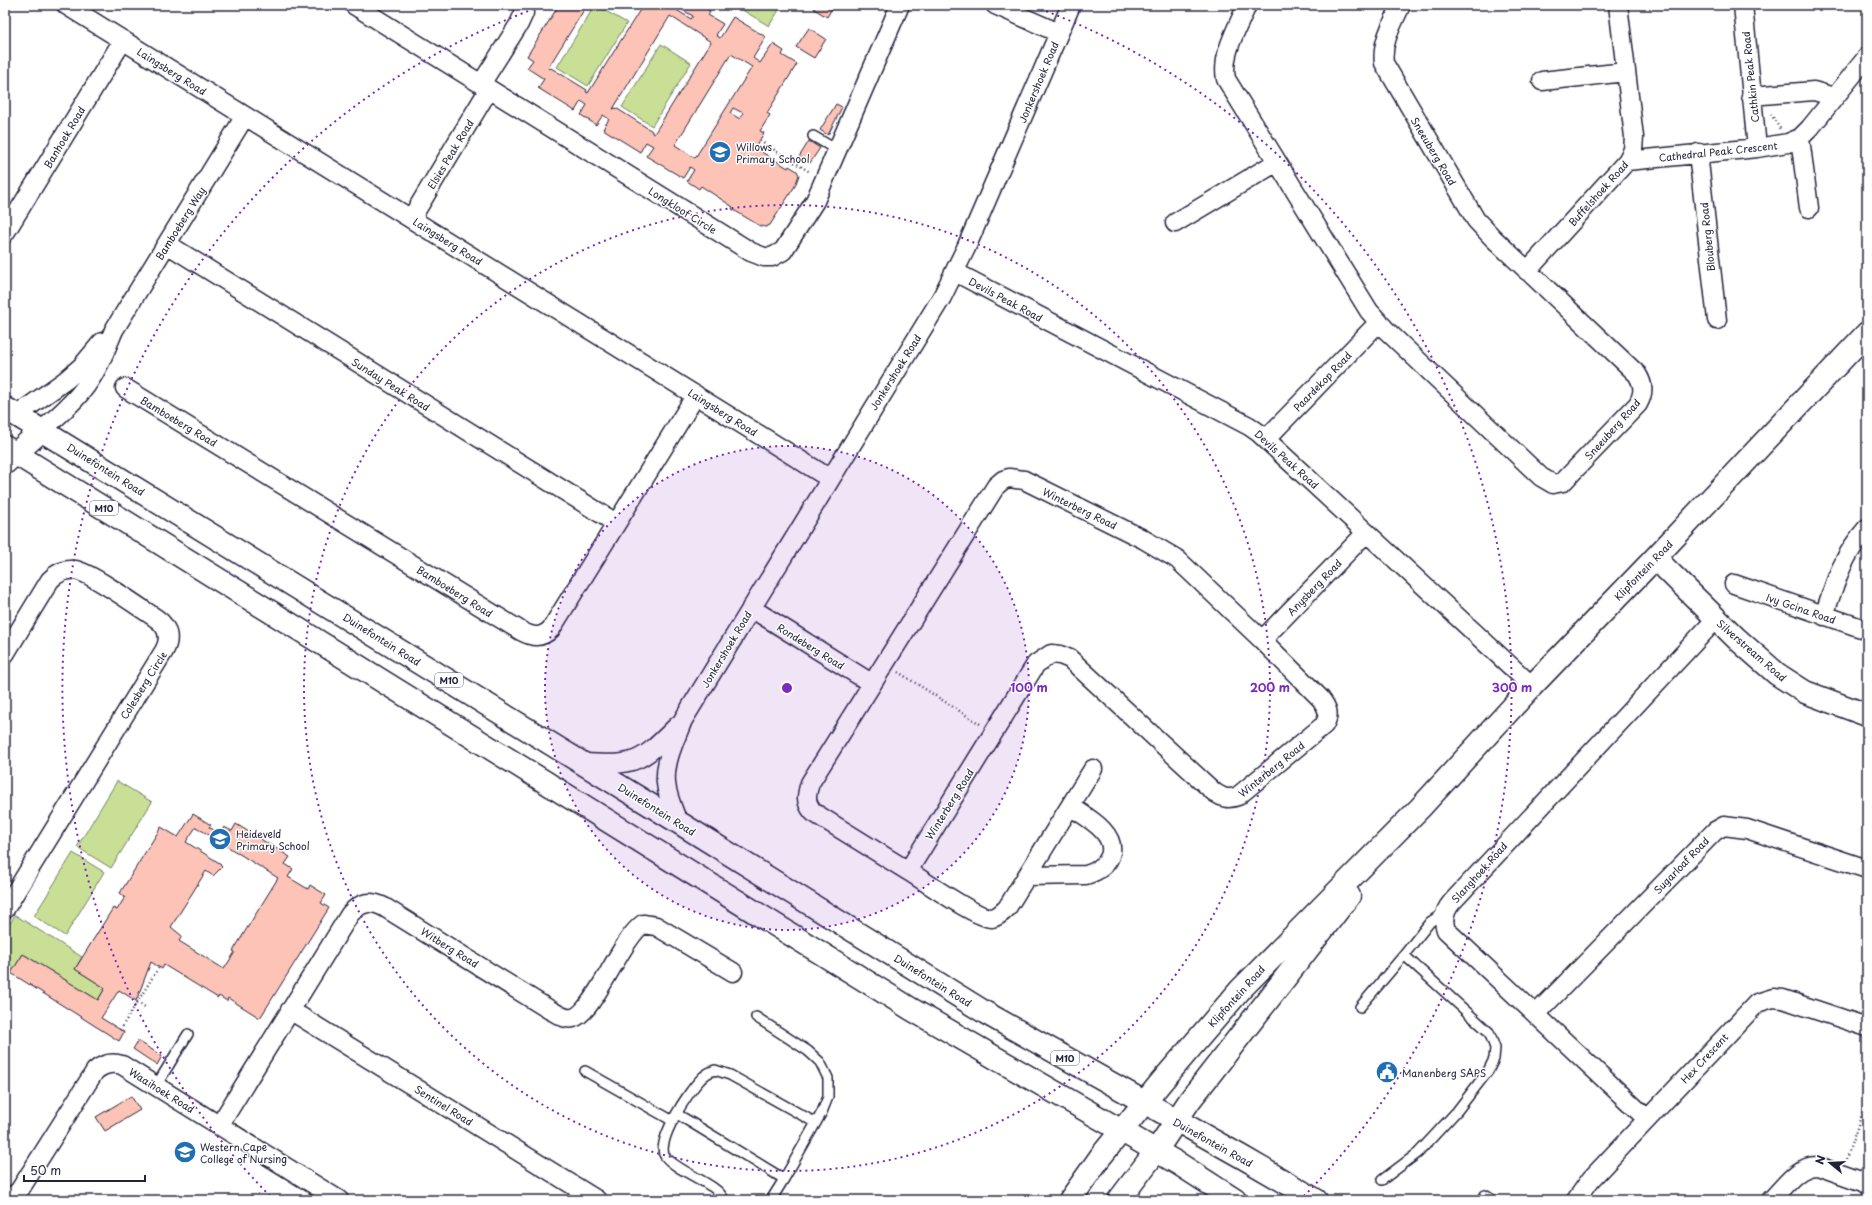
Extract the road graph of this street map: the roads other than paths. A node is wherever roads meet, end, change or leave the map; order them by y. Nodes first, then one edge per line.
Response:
1 (66, 5) edge
2 (354, 5) edge
3 (524, 5) edge
4 (900, 5) edge
5 (995, 5) edge
6 (1071, 5) edge
7 (1247, 5) edge
8 (1400, 5) edge
9 (1618, 5) edge
10 (1743, 5) edge
11 (1059, 34) junction
12 (123, 40) junction
13 (1867, 57) edge
14 (1626, 72) junction
15 (1542, 81) dead end
16 (485, 86) junction
17 (1756, 95) junction
18 (1834, 97) junction
19 (245, 116) junction
20 (814, 136) dead end
21 (1794, 140) junction
22 (1757, 148) junction
23 (837, 150) junction
24 (1698, 153) junction
25 (1627, 161) junction
26 (1277, 162) junction
27 (1809, 208) dead end
28 (411, 218) junction
29 (1175, 223) dead end
30 (5, 233) edge
31 (167, 244) junction
32 (1527, 271) junction
33 (955, 272) junction
34 (1717, 320) dead end
35 (1378, 323) junction
36 (114, 330) junction
37 (1867, 333) edge
38 (125, 388) dead end
39 (696, 395) junction
40 (9, 416) edge
41 (42, 430) junction
42 (1266, 439) junction
43 (9, 454) edge
44 (830, 478) junction
45 (616, 523) junction
46 (1867, 528) edge
47 (1366, 533) junction
48 (1655, 558) junction
49 (1734, 584) dead end
50 (751, 608) junction
51 (1824, 616) junction
52 (1716, 619) junction
53 (1867, 630) edge
54 (1262, 640) junction
55 (5, 654) edge
56 (871, 683) junction
57 (1532, 686) junction
58 (1867, 715) edge
59 (683, 720) junction
60 (583, 763) junction
61 (1093, 769) dead end
62 (1070, 806) junction
63 (1420, 808) junction
64 (678, 822) junction
65 (1867, 869) edge
66 (908, 871) junction
67 (1027, 876) junction
68 (5, 909) edge
69 (1446, 912) junction
70 (1404, 955) junction
71 (733, 972) dead end
72 (1360, 1007) dead end
73 (290, 1010) junction
74 (1536, 1014) junction
75 (756, 1016) dead end
76 (1867, 1027) edge
77 (188, 1034) dead end
78 (585, 1071) dead end
79 (156, 1086) junction
80 (1144, 1103) junction
81 (675, 1118) junction
82 (1647, 1119) junction
83 (1175, 1121) junction
84 (816, 1123) junction
85 (219, 1126) junction
86 (1122, 1132) junction
87 (1156, 1151) junction
88 (784, 1180) junction
89 (1382, 1180) dead end
90 (1867, 1185) edge
91 (8, 1200) edge
92 (339, 1200) edge
93 (597, 1200) edge
94 (724, 1200) edge
95 (771, 1200) edge
96 (1070, 1200) edge
97 (1119, 1200) edge
98 (1235, 1200) edge
99 (1316, 1200) edge
100 (1576, 1200) edge
101 (1771, 1200) edge

1 - 12 street, Laingsberg Road
2 - 16 street, Longkloof Circle
3 - 16 street, Elsies Peak Road
4 - 23 street, Longkloof Circle
5 - 11 street
6 - 11 street, Jonkershoek Road
7 - 26 street, Sneeuberg Road
8 - 32 street, Sneeuberg Road
9 - 14 street, Buffelshoek Road
10 - 17 street, Cathkin Peak Road
11 - 33 street, Jonkershoek Road
12 - 19 street, Laingsberg Road
12 - 30 street, Banhoek Road
13 - 18 street
14 - 15 street
14 - 25 street, Buffelshoek Road
16 - 23 street, Longkloof Circle
16 - 28 street, Elsies Peak Road
17 - 18 street
17 - 22 street, Cathkin Peak Road
18 - 21 street
19 - 28 street, Laingsberg Road
19 - 31 street, Bamboeberg Way
20 - 23 lane
21 - 22 street, Cathedral Peak Crescent
21 - 27 street
22 - 24 street, Cathedral Peak Crescent
24 - 25 street, Cathedral Peak Crescent
24 - 34 street, Blouberg Road
25 - 32 street, Buffelshoek Road
26 - 29 street
26 - 35 street, Sneeuberg Road
28 - 39 street, Laingsberg Road
31 - 36 street, Bamboeberg Way
31 - 45 street, Sunday Peak Road
32 - 35 street, Sneeuberg Road
33 - 42 street, Devils Peak Road
33 - 44 street, Jonkershoek Road
35 - 42 street, Paardekop Road
36 - 40 street, Bamboeberg Way
36 - 41 street, Bamboeberg Way
37 - 48 main road, Klipfontein Road
38 - 45 street, Bamboeberg Road
39 - 44 street, Laingsberg Road
39 - 45 street, Bamboeberg Road
40 - 41 main road, Duinefontein Road / M10
41 - 43 main road
41 - 60 main road, Duinefontein Road / M10
42 - 47 street, Devils Peak Road
43 - 86 main road, M10
44 - 50 street, Jonkershoek Road
46 - 51 street
47 - 54 street, Anysberg Road
47 - 57 street, Devils Peak Road
48 - 52 main road, Silverstream Road
48 - 57 main road, Klipfontein Road
49 - 51 street, Ivy Gcina Road
50 - 56 street, Rondeberg Road
50 - 59 street, Jonkershoek Road
51 - 53 street, Ivy Gcina Road
52 - 58 main road, Silverstream Road
52 - 69 street, Slanghoek Road
54 - 56 street, Winterberg Road
54 - 66 street, Winterberg Road
55 - 68 street, Colesberg Circle
56 - 66 street, Winterberg Road
57 - 63 main road, Klipfontein Road
59 - 60 street, Jonkershoek Road
59 - 64 street, Jonkershoek Road
60 - 64 main road, Duinefontein Road / M10
61 - 62 street
62 - 67 street
62 - 67 street
63 - 80 main road, Klipfontein Road
63 - 83 main road, Klipfontein Road
64 - 80 main road, Duinefontein Road / M10
65 - 74 street, Sugarloaf Road
66 - 67 street
69 - 70 lane
69 - 74 street, Slanghoek Road
70 - 72 lane
70 - 89 lane
71 - 73 street, Witberg Road
73 - 85 street, Witberg Road
73 - 93 street, Sentinel Road
74 - 82 street, Slanghoek Road
75 - 84 lane
76 - 82 street, Hex Crescent
77 - 79 lane
78 - 81 lane
79 - 85 street, Waaihoek Road
79 - 91 street, Waaihoek Road
80 - 83 main road, Duinefontein Road / M10
80 - 86 main road, Klipfontein Road
81 - 84 lane
81 - 88 lane
81 - 94 lane
82 - 100 street, Hex Crescent
83 - 87 main road, Klipfontein Road
83 - 99 main road, Duinefontein Road / M10
84 - 88 lane
85 - 92 street, Waaihoek Road
86 - 87 main road, M10
86 - 96 main road, Klipfontein Road
87 - 97 main road, Klipfontein Road
87 - 98 main road, M10
88 - 95 lane
90 - 101 street

